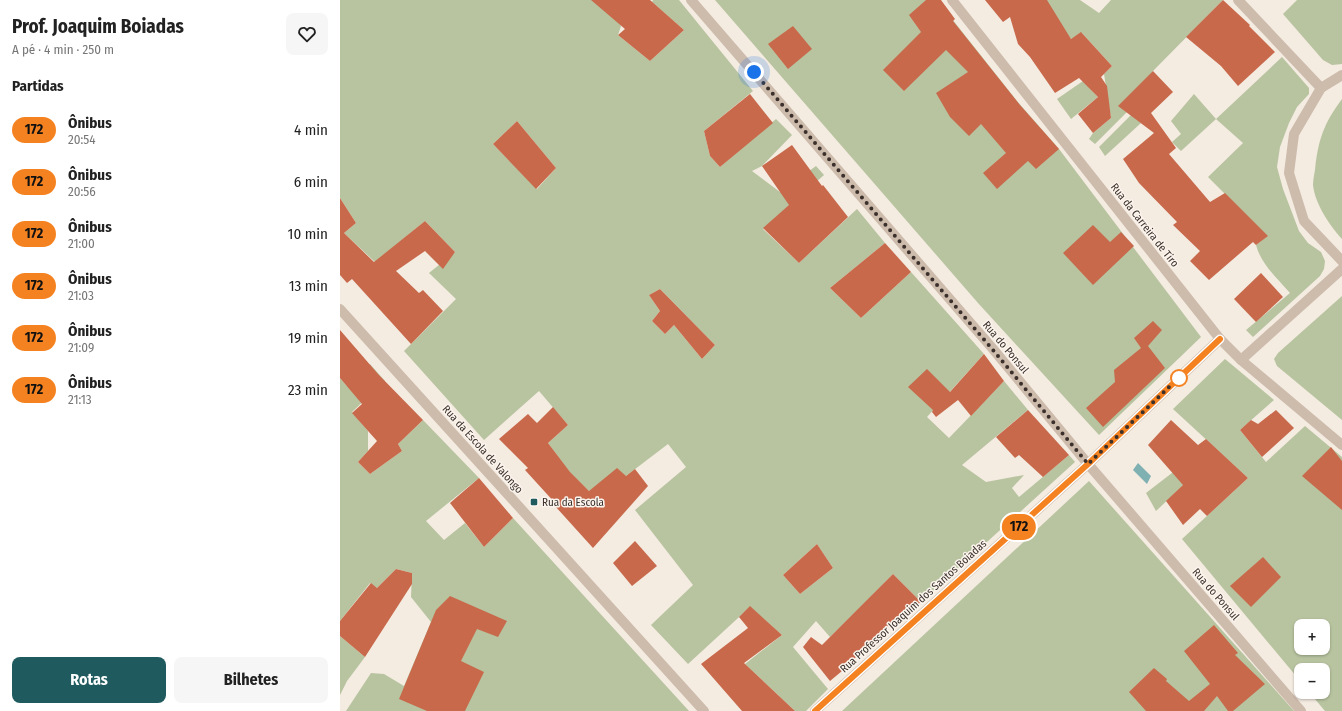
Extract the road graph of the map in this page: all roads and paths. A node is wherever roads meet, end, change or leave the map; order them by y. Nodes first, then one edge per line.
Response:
1 (692, 0) edge
2 (952, 0) edge
3 (1238, 0) edge
4 (1342, 75) edge
5 (1321, 88) junction
6 (1342, 260) edge
7 (1342, 269) edge
8 (340, 309) edge
9 (1220, 339) junction
10 (1241, 360) junction
11 (1342, 444) edge
12 (1088, 464) junction
13 (704, 711) edge
14 (815, 711) edge
15 (1301, 711) edge

1 - 12 street, Rua do Ponsul
2 - 9 street, Rua da Carreira de Tiro
3 - 5 street
4 - 5 street
5 - 6 street
7 - 10 street
8 - 13 street, Rua da Escola de Valongo
9 - 10 street, Rua da Carreira de Tiro
9 - 12 street, Rua Professor Joaquim dos Santos Boiadas
10 - 11 street, Rua da Carreira de Tiro
12 - 14 street, Rua Professor Joaquim dos Santos Boiadas
12 - 15 street, Rua do Ponsul

